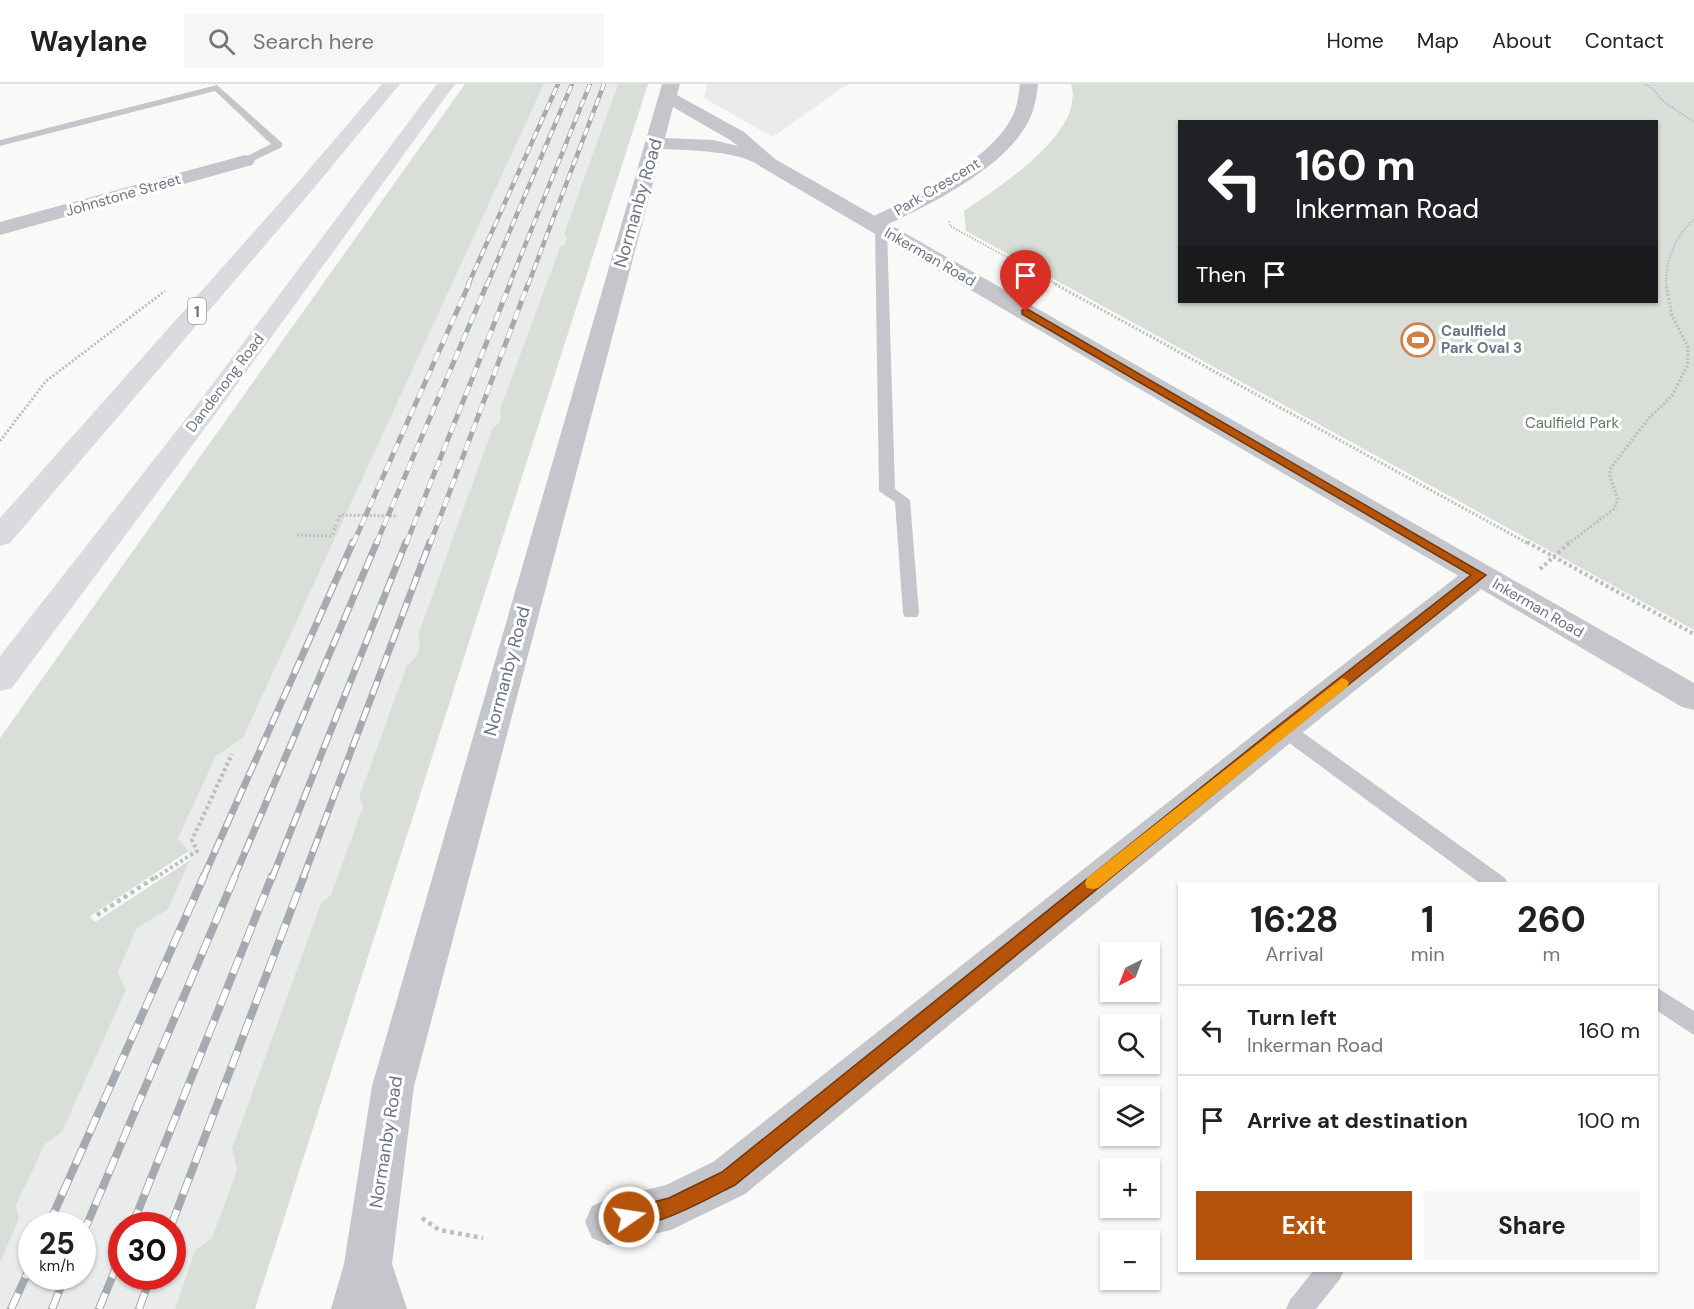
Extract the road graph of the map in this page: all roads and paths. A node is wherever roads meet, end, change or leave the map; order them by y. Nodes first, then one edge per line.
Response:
1 (391, 84) edge
2 (446, 84) edge
3 (1029, 84) edge
4 (1645, 84) edge
5 (669, 90) edge
6 (1694, 122) edge
7 (0, 143) edge
8 (654, 143) junction
9 (760, 158) junction
10 (245, 161) joint
11 (950, 218) dead end
12 (1694, 219) edge
13 (877, 226) junction
14 (0, 230) edge
15 (171, 287) dead end
16 (0, 441) edge
17 (398, 516) dead end
18 (297, 535) dead end
19 (0, 536) edge
20 (1555, 556) junction
21 (1479, 575) junction
22 (1512, 593) junction
23 (911, 613) dead end
24 (1694, 634) edge
25 (0, 679) edge
26 (1694, 698) edge
27 (1284, 729) junction
28 (232, 754) dead end
29 (1495, 882) edge
30 (97, 915) dead end
31 (1658, 998) edge
32 (1694, 1024) edge
33 (608, 1222) dead end
34 (438, 1230) dead end
35 (483, 1238) dead end
36 (368, 1264) junction
37 (1329, 1272) edge
38 (354, 1309) edge
39 (383, 1309) edge
40 (1299, 1309) edge

1 - 19 highway, 1
2 - 25 highway, Dandenong Road
3 - 13 street, Park Crescent
4 - 6 path
5 - 8 street, Normanby Road
5 - 9 street, Inkerman Road
7 - 10 lane
8 - 9 street, Inkerman Road
8 - 36 street, Normanby Road
9 - 13 street, Inkerman Road
10 - 14 street, Johnstone Street
11 - 20 path
12 - 20 path
13 - 21 street, Inkerman Road
13 - 23 lane
15 - 16 path
17 - 18 path
20 - 22 path
20 - 24 path
21 - 22 street, Inkerman Road
21 - 27 street
22 - 26 street, Inkerman Road
27 - 29 lane
27 - 33 street
28 - 30 path
31 - 32 lane
34 - 35 path
36 - 38 street, Normanby Road
36 - 39 street, Normanby Road
37 - 40 lane

